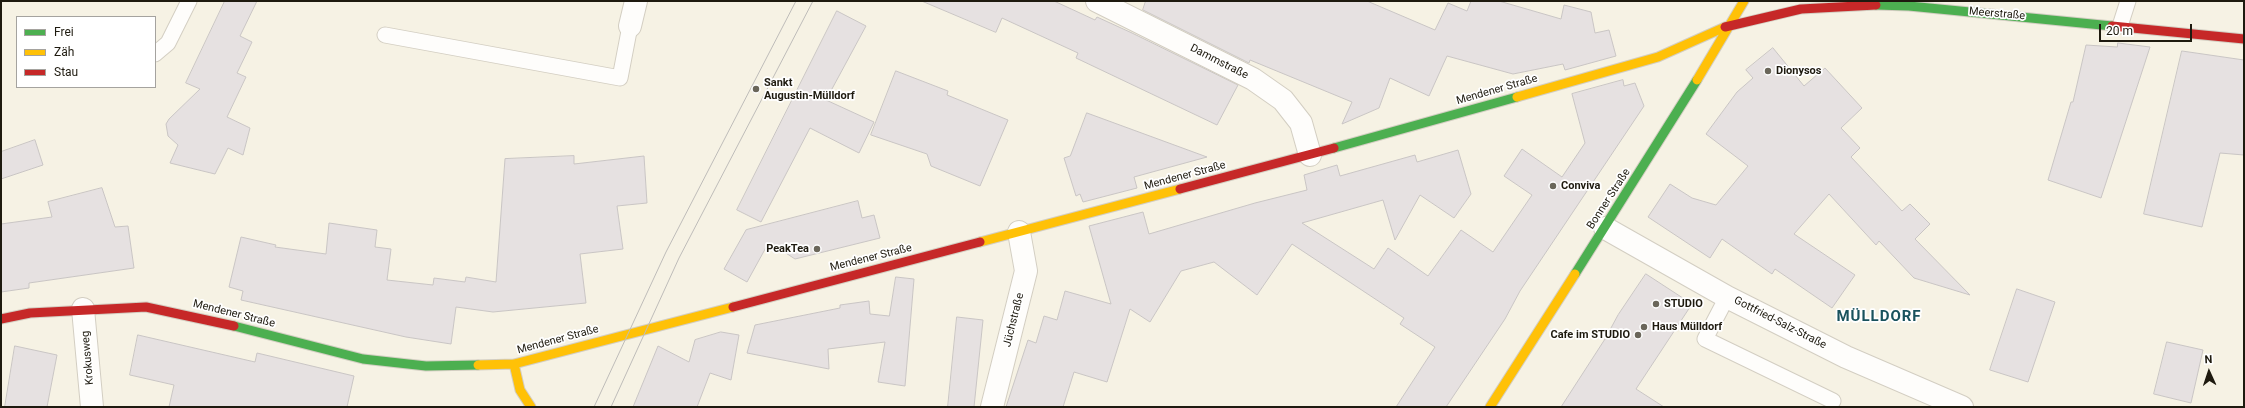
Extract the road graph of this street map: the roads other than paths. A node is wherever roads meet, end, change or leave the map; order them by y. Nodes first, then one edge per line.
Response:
1 (189, 1) edge
2 (636, 1) edge
3 (1097, 1) edge
4 (1744, 1) edge
5 (2128, 1) edge
6 (1906, 3) edge
7 (1732, 24) junction
8 (630, 26) joint
9 (2120, 26) junction
10 (385, 36) dead end
11 (2244, 39) edge
12 (156, 53) edge
13 (1310, 155) junction
14 (1604, 228) junction
15 (1019, 232) junction
16 (1727, 297) junction
17 (83, 309) junction
18 (1, 319) edge
19 (514, 364) junction
20 (1833, 401) dead end
21 (92, 407) edge
22 (531, 407) edge
23 (992, 407) edge
24 (1490, 407) edge
25 (1962, 407) edge

1 - 12 lane
2 - 8 street
3 - 13 street, Dammstraße
4 - 7 street, Bonner Straße
5 - 9 lane
6 - 7 street, Meerstraße
6 - 9 street, Meerstraße
7 - 13 street, Mendener Straße
7 - 14 street, Bonner Straße
8 - 10 lane
9 - 11 street, Meerstraße
13 - 15 street, Mendener Straße
14 - 16 street, Gottfried-Salz-Straße
14 - 24 street, Bonner Straße
15 - 19 street, Mendener Straße
15 - 23 street, Jüchstraße
16 - 20 lane
16 - 25 street, Gottfried-Salz-Straße
17 - 18 street, Mendener Straße
17 - 19 street, Mendener Straße
17 - 21 street, Krokusweg
19 - 22 street

